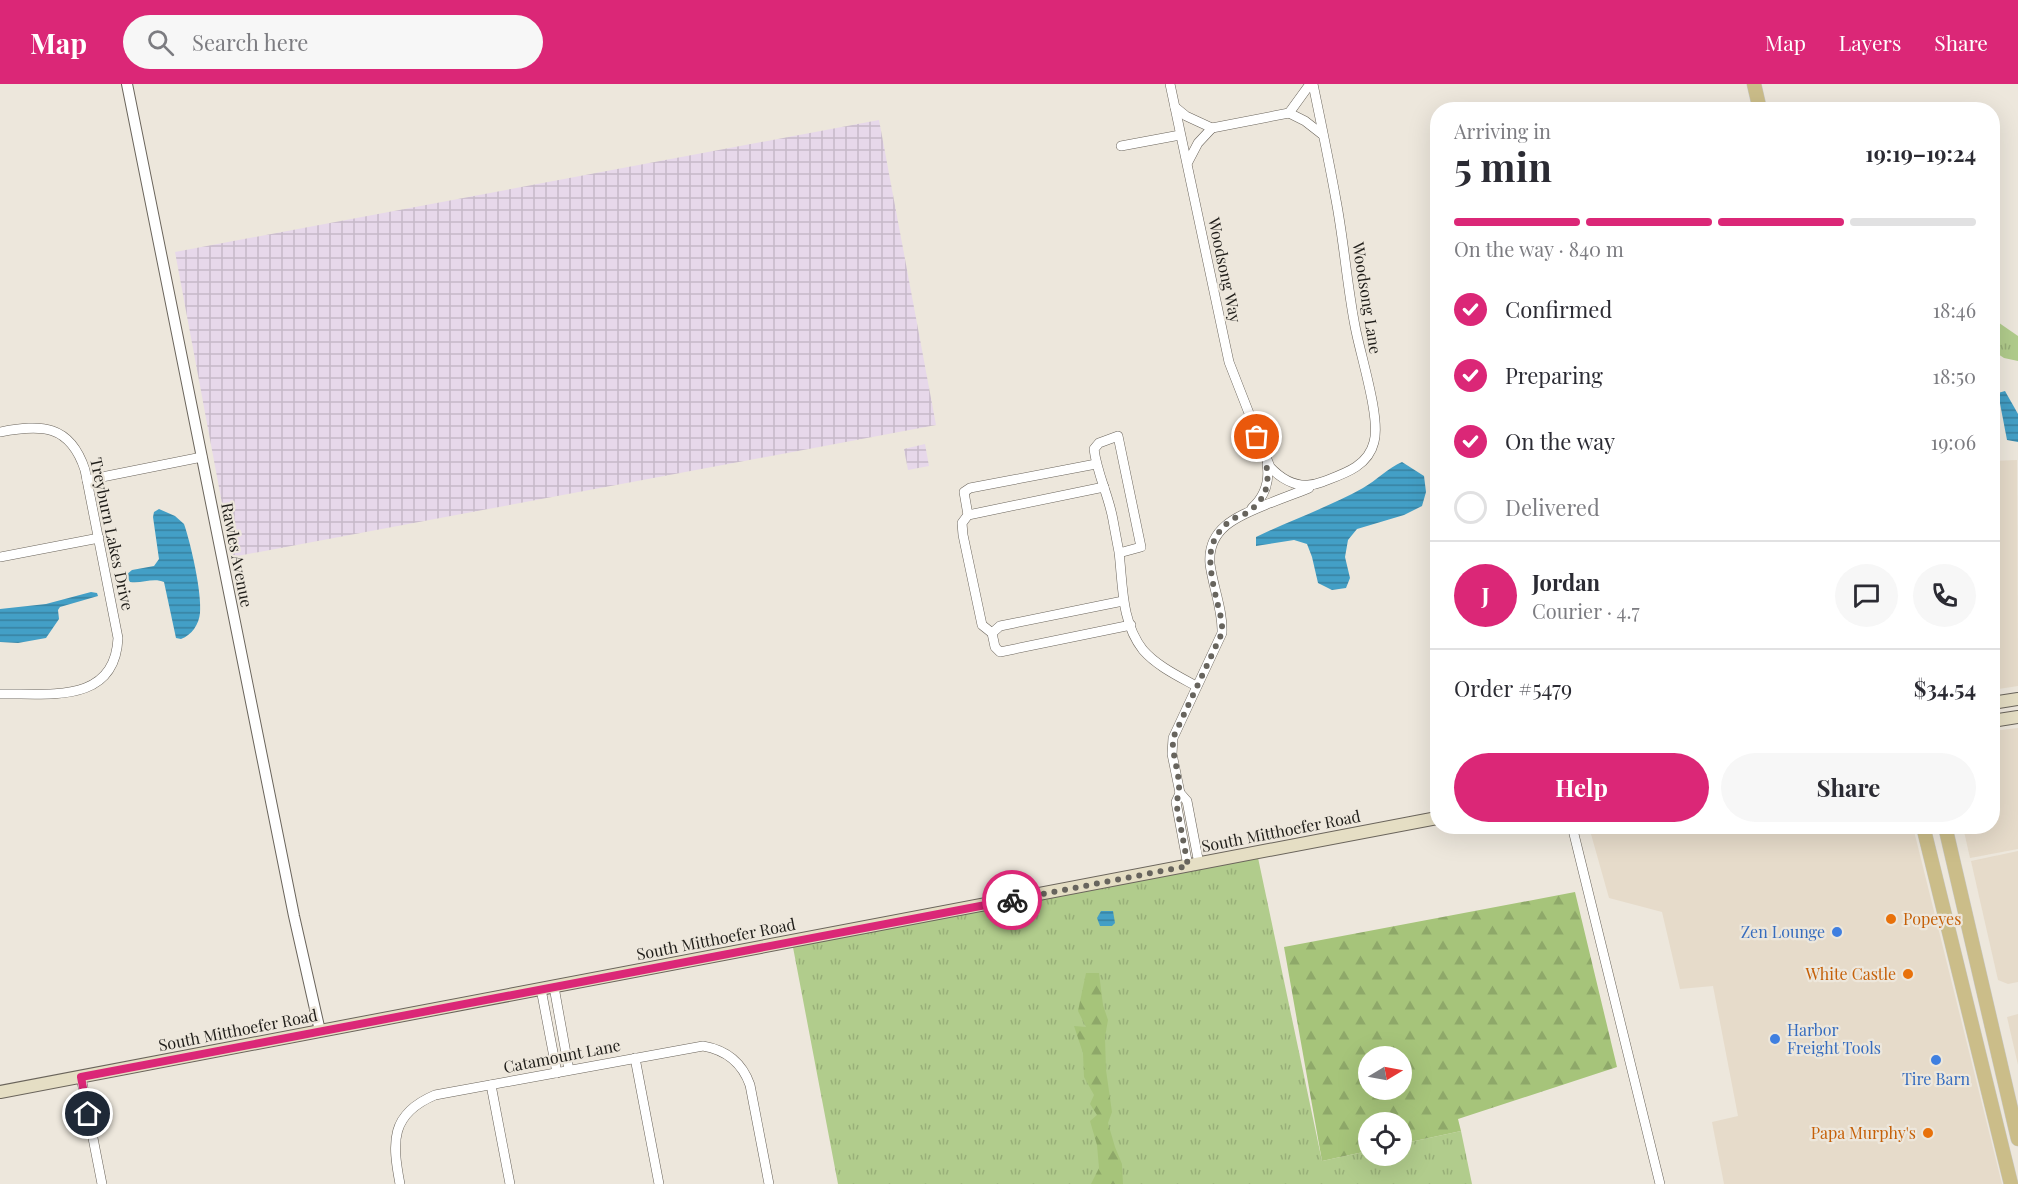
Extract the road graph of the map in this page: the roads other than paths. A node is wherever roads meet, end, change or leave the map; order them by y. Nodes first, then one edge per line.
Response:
1 (127, 84) edge
2 (1170, 84) edge
3 (1312, 84) edge
4 (1754, 84) edge
5 (1758, 102) edge
6 (1175, 107) junction
7 (1289, 113) junction
8 (1212, 128) junction
9 (1180, 135) junction
10 (1323, 135) junction
11 (1121, 146) dead end
12 (1188, 163) junction
13 (0, 432) edge
14 (202, 457) junction
15 (1266, 460) junction
16 (1096, 464) junction
17 (87, 480) junction
18 (1316, 484) junction
19 (1104, 487) junction
20 (1245, 514) junction
21 (968, 515) junction
22 (99, 538) junction
23 (1119, 553) junction
24 (0, 557) edge
25 (1123, 601) junction
26 (1131, 625) junction
27 (992, 633) junction
28 (1196, 686) junction
29 (0, 694) edge
30 (2018, 699) edge
31 (2000, 702) edge
32 (2018, 717) edge
33 (2000, 720) edge
34 (1430, 819) edge
35 (1574, 834) edge
36 (1925, 834) edge
37 (1947, 834) edge
38 (1193, 865) junction
39 (547, 988) junction
40 (320, 1031) junction
41 (635, 1058) junction
42 (569, 1070) junction
43 (557, 1073) junction
44 (81, 1077) junction
45 (491, 1085) junction
46 (0, 1092) edge
47 (2018, 1139) edge
48 (102, 1184) edge
49 (400, 1184) edge
50 (510, 1184) edge
51 (659, 1184) edge
52 (769, 1184) edge
53 (1660, 1184) edge
54 (2011, 1184) edge

1 - 14 street, Rawles Avenue
2 - 6 street, Woodsong Way
3 - 7 street
3 - 10 street, Woodsong Lane
4 - 5 main road
6 - 8 street
6 - 9 street, Woodsong Way
7 - 8 street
7 - 10 street
8 - 12 street
9 - 11 street
9 - 12 street, Woodsong Way
10 - 18 street, Woodsong Lane
12 - 15 street, Woodsong Way
13 - 17 street, Treyburn Lakes Drive
14 - 17 street
14 - 40 street, Rawles Avenue
15 - 18 street, Woodsong Lane
15 - 20 street, Woodsong Way
16 - 19 street
16 - 21 street
16 - 23 street
17 - 22 street, Treyburn Lakes Drive
18 - 20 street, Woodsong Lane
19 - 21 street
19 - 23 street
20 - 28 street, Woodsong Way
21 - 27 street
22 - 24 street
22 - 29 street, Treyburn Lakes Drive
23 - 25 street
25 - 26 street
25 - 27 street
26 - 27 street
26 - 28 street
28 - 38 street, Woodsong Way
30 - 31 main road
32 - 33 main road
34 - 38 main road, South Mitthoefer Road
35 - 53 street
36 - 54 main road
37 - 47 main road
38 - 39 main road, South Mitthoefer Road
39 - 40 main road, South Mitthoefer Road
39 - 42 street
39 - 43 street
40 - 44 main road, South Mitthoefer Road
41 - 42 street, Catamount Lane
41 - 51 street
41 - 52 street, Catamount Lane
42 - 43 street, Catamount Lane
43 - 45 street, Catamount Lane
44 - 46 main road, South Mitthoefer Road
44 - 48 street
45 - 49 street, Catamount Lane
45 - 50 street

